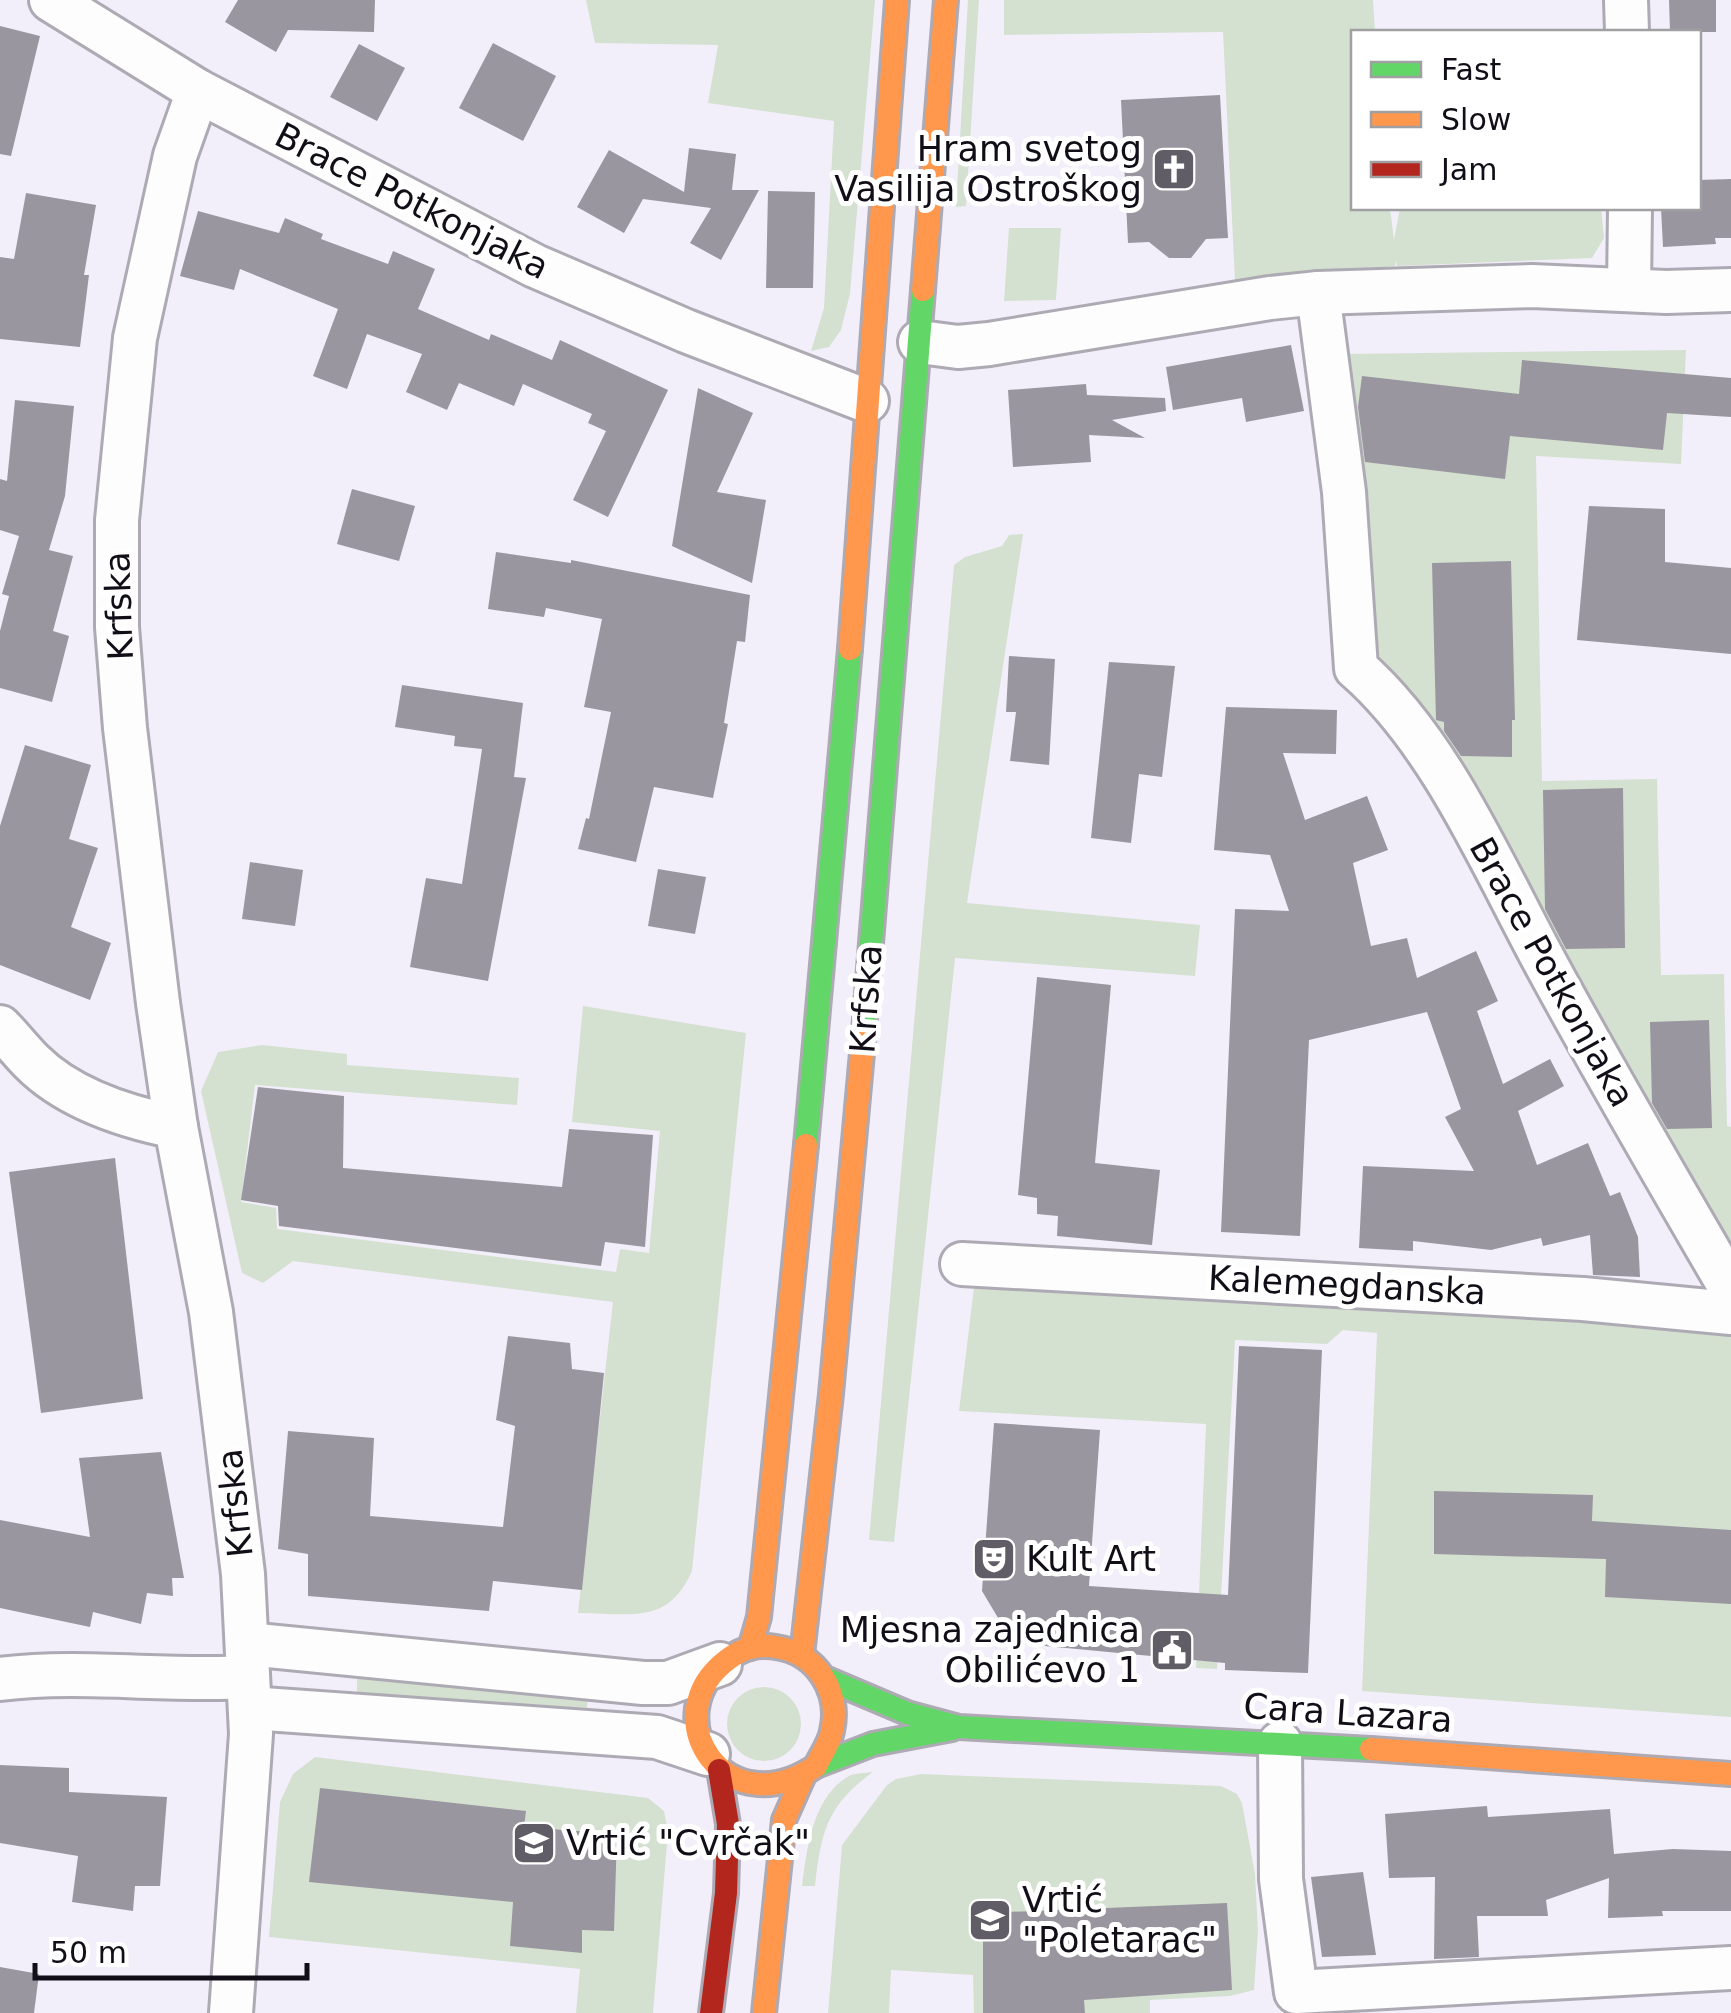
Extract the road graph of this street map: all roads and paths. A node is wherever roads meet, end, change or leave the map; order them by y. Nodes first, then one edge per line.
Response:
1 (51, 0) edge
2 (897, 0) edge
3 (946, 0) edge
4 (1626, 0) edge
5 (1627, 30) edge
6 (198, 91) junction
7 (1630, 210) edge
8 (878, 288) junction
9 (1629, 290) junction
10 (1731, 290) edge
11 (1318, 293) junction
12 (920, 342) junction
13 (789, 370) junction
14 (867, 401) junction
15 (0, 1026) edge
16 (176, 1127) junction
17 (962, 1264) dead end
18 (1731, 1289) edge
19 (1731, 1313) edge
20 (802, 1655) junction
21 (735, 1656) junction
22 (249, 1676) junction
23 (0, 1679) edge
24 (826, 1679) junction
25 (960, 1727) junction
26 (1280, 1743) junction
27 (713, 1762) junction
28 (810, 1770) junction
29 (1731, 1774) edge
30 (1731, 1968) edge
31 (231, 2013) edge
32 (711, 2013) edge
33 (764, 2013) edge

1 - 6 street, Brace Potkonjaka
2 - 8 main road, Krfska
3 - 12 main road, Krfska
4 - 5 street
6 - 13 street, Brace Potkonjaka
6 - 16 street, Krfska
7 - 9 street
8 - 13 street, Brace Potkonjaka
8 - 14 main road, Krfska
9 - 10 street
9 - 11 street
11 - 12 street
11 - 18 street, Brace Potkonjaka
12 - 20 main road, Krfska
13 - 14 street, Brace Potkonjaka
14 - 21 main road, Krfska
15 - 16 street
16 - 22 street, Krfska
17 - 19 street, Kalemegdanska
20 - 21 main road
20 - 24 main road
21 - 22 street
21 - 27 main road
22 - 23 street
22 - 27 street
22 - 31 street, Krfska
24 - 25 main road, Cara Lazara
24 - 28 main road
25 - 26 main road, Cara Lazara
25 - 28 main road, Cara Lazara
26 - 29 main road, Cara Lazara
26 - 30 street
27 - 28 main road
27 - 32 main road
28 - 33 main road

